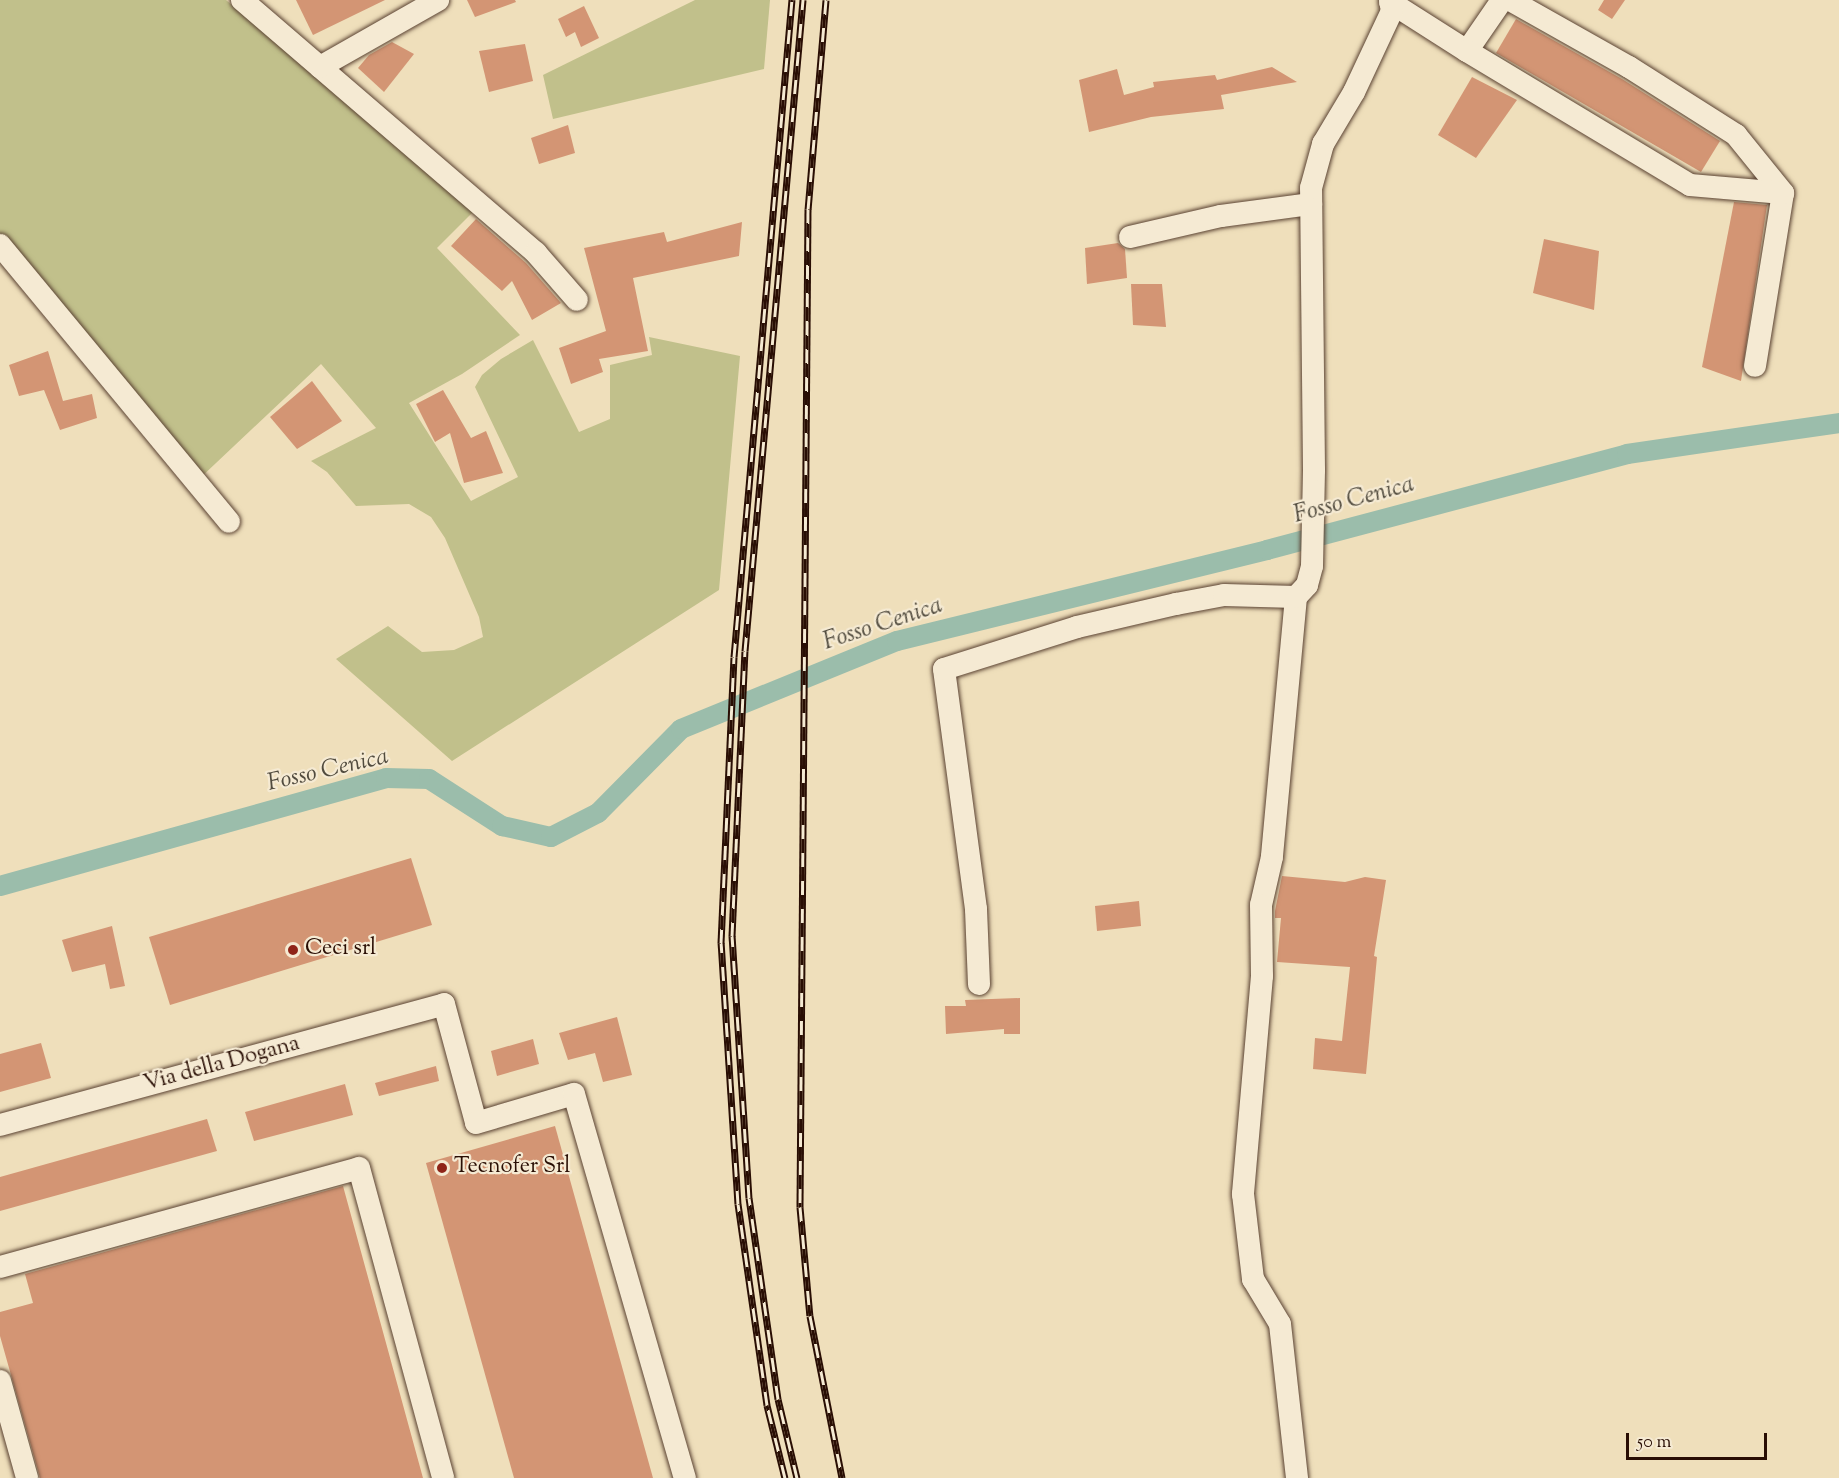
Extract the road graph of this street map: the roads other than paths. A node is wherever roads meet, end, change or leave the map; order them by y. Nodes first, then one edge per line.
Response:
1 (242, 0) edge
2 (417, 0) edge
3 (438, 0) edge
4 (1502, 0) edge
5 (1510, 0) edge
6 (1390, 1) edge
7 (1467, 51) junction
8 (314, 62) junction
9 (1784, 193) junction
10 (1311, 204) junction
11 (1130, 237) dead end
12 (0, 245) edge
13 (577, 300) dead end
14 (1755, 366) dead end
15 (229, 522) dead end
16 (1296, 597) junction
17 (980, 984) dead end
18 (0, 1125) edge
19 (0, 1267) edge
20 (0, 1381) edge
21 (27, 1478) edge
22 (443, 1478) edge
23 (685, 1478) edge
24 (1297, 1478) edge

1 - 8 street
2 - 8 street
3 - 8 street
4 - 7 street
5 - 9 street
6 - 7 street
6 - 10 street
7 - 9 street
8 - 13 street
9 - 14 street
10 - 11 street
10 - 16 street
12 - 15 street
16 - 17 street
16 - 24 street
18 - 23 street, Via della Dogana
19 - 22 street
20 - 21 street

